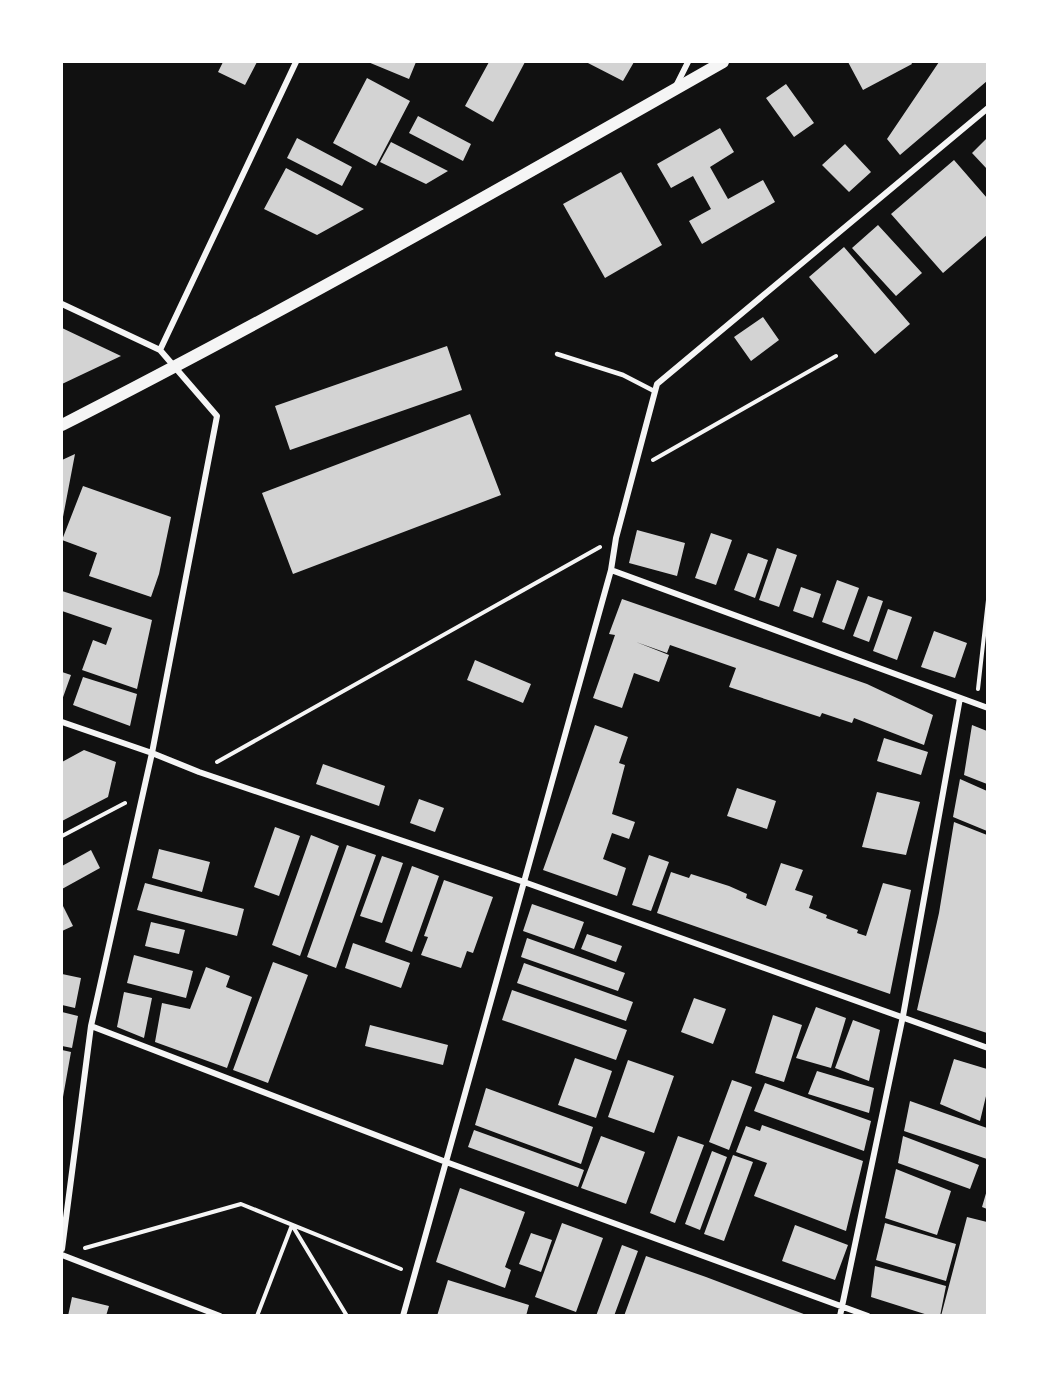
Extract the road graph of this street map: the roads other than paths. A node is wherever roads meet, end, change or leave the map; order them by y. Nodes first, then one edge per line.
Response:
1 (296, 62) edge
2 (688, 62) edge
3 (723, 62) edge
4 (674, 90) junction
5 (987, 108) edge
6 (62, 304) edge
7 (160, 350) junction
8 (557, 354) dead end
9 (174, 368) junction
10 (654, 391) junction
11 (62, 425) edge
12 (611, 570) junction
13 (960, 698) junction
14 (987, 708) edge
15 (62, 722) edge
16 (152, 753) junction
17 (524, 882) junction
18 (903, 1016) junction
19 (91, 1026) junction
20 (987, 1048) edge
21 (446, 1162) junction
22 (62, 1248) edge
23 (62, 1255) edge
24 (843, 1307) junction
25 (220, 1316) edge
26 (404, 1316) edge
27 (840, 1316) edge
28 (868, 1316) edge

1 - 7 street
2 - 4 street
3 - 4 main road
4 - 9 main road
5 - 10 street
6 - 7 street
7 - 9 street
8 - 10 lane
9 - 11 main road
9 - 16 street
10 - 12 street
12 - 13 street
12 - 17 street
13 - 14 street
13 - 18 street
15 - 16 street
16 - 17 street
16 - 19 street
17 - 18 street
17 - 21 street
18 - 20 street
18 - 24 street
19 - 21 street
19 - 22 street
21 - 24 street
21 - 26 street
23 - 25 street
24 - 27 street
24 - 28 street

